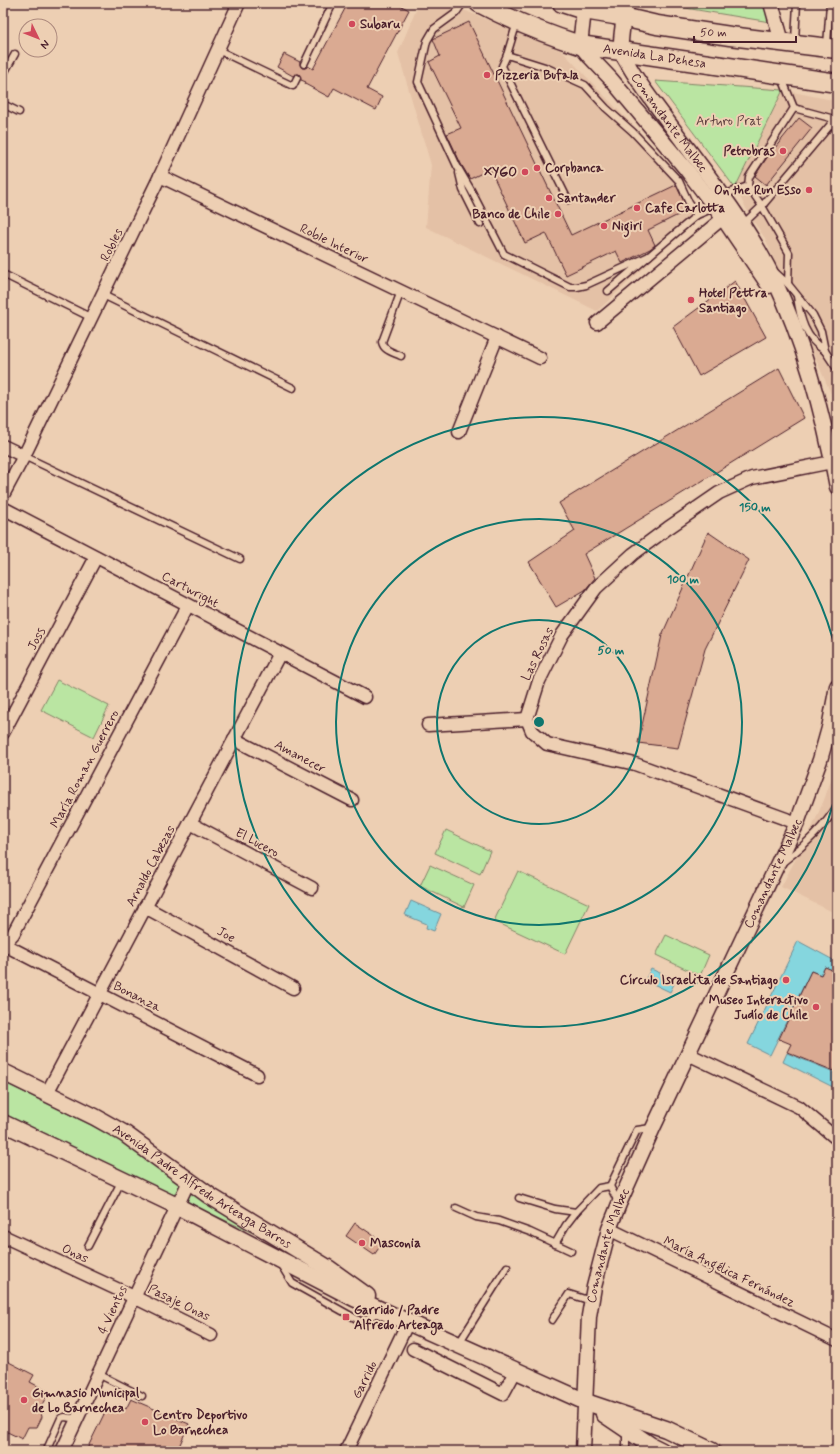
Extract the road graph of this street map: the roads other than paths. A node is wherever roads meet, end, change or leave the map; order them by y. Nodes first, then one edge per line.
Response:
1 (238, 3) edge
2 (333, 3) edge
3 (463, 3) edge
4 (479, 3) edge
5 (562, 3) edge
6 (771, 3) edge
7 (797, 3) edge
8 (830, 3) edge
9 (585, 7) edge
10 (625, 10) edge
11 (517, 22) junction
12 (788, 42) junction
13 (580, 45) junction
14 (832, 48) edge
15 (218, 50) junction
16 (621, 52) junction
17 (15, 54) dead end
18 (507, 55) junction
19 (304, 64) dead end
20 (781, 74) junction
21 (3, 75) edge
22 (297, 78) dead end
23 (837, 83) edge
24 (3, 104) edge
25 (794, 108) junction
26 (19, 112) dead end
27 (836, 118) edge
28 (457, 166) junction
29 (160, 176) junction
30 (748, 186) junction
31 (723, 195) junction
32 (568, 200) dead end
33 (762, 206) junction
34 (720, 213) junction
35 (697, 215) junction
36 (480, 224) dead end
37 (743, 224) junction
38 (649, 256) junction
39 (763, 258) junction
40 (3, 274) edge
41 (788, 284) junction
42 (401, 291) junction
43 (608, 291) dead end
44 (103, 295) junction
45 (798, 296) junction
46 (92, 318) junction
47 (597, 323) dead end
48 (794, 328) junction
49 (497, 337) junction
50 (825, 351) junction
51 (401, 356) dead end
52 (540, 358) dead end
53 (837, 369) edge
54 (293, 388) dead end
55 (459, 432) dead end
56 (3, 446) edge
57 (24, 456) junction
58 (832, 462) junction
59 (837, 487) edge
60 (3, 495) edge
61 (3, 508) edge
62 (96, 557) junction
63 (240, 559) dead end
64 (188, 605) junction
65 (280, 653) junction
66 (837, 686) edge
67 (365, 697) dead end
68 (526, 719) junction
69 (428, 725) dead end
70 (3, 733) edge
71 (234, 739) junction
72 (352, 800) dead end
73 (837, 806) edge
74 (190, 823) junction
75 (797, 823) junction
76 (777, 866) junction
77 (312, 888) dead end
78 (145, 907) junction
79 (3, 944) edge
80 (293, 988) dead end
81 (100, 994) junction
82 (688, 1054) junction
83 (3, 1072) edge
84 (257, 1076) dead end
85 (47, 1093) junction
86 (3, 1123) edge
87 (653, 1128) junction
88 (837, 1139) edge
89 (122, 1180) junction
90 (189, 1180) junction
91 (610, 1186) junction
92 (518, 1198) dead end
93 (619, 1204) junction
94 (177, 1206) junction
95 (456, 1208) dead end
96 (576, 1212) junction
97 (609, 1229) junction
98 (3, 1236) edge
99 (555, 1244) junction
100 (88, 1246) dead end
101 (571, 1251) dead end
102 (507, 1267) dead end
103 (134, 1297) junction
104 (591, 1301) junction
105 (388, 1312) junction
106 (552, 1320) dead end
107 (408, 1322) junction
108 (212, 1335) dead end
109 (837, 1340) edge
110 (458, 1344) junction
111 (413, 1349) dead end
112 (516, 1370) junction
113 (98, 1374) junction
114 (142, 1396) dead end
115 (586, 1402) junction
116 (77, 1419) junction
117 (626, 1429) junction
118 (626, 1447) dead end
119 (52, 1451) edge
120 (62, 1451) edge
121 (346, 1451) edge
122 (584, 1451) edge
123 (662, 1451) edge
124 (712, 1451) edge

1 - 15 street, Robles
2 - 19 lane
3 - 28 lane
4 - 11 main road, Avenida La Dehesa
5 - 9 main road
6 - 12 street
7 - 12 lane
8 - 14 lane
9 - 10 main road
9 - 13 street
10 - 12 main road
10 - 16 street
11 - 13 main road, Avenida La Dehesa
11 - 18 lane
12 - 14 main road
13 - 16 main road, Avenida La Dehesa
13 - 34 street, Comandante Malbec
15 - 22 lane
15 - 29 street, Robles
16 - 20 main road, Avenida La Dehesa
16 - 31 street, Comandante Malbec
17 - 21 lane
18 - 32 lane
18 - 35 lane
20 - 23 main road, Avenida La Dehesa
20 - 25 lane
24 - 26 lane
25 - 27 lane
25 - 30 lane
27 - 33 lane
28 - 36 lane
28 - 38 lane
29 - 42 street, Roble Interior
29 - 44 street, Robles
30 - 31 lane
30 - 33 lane
31 - 37 street, Comandante Malbec
33 - 37 lane
33 - 41 lane
34 - 35 lane
34 - 47 street
34 - 48 street, Comandante Malbec
35 - 38 lane
37 - 39 street, Comandante Malbec
38 - 43 lane
39 - 41 lane
39 - 48 street, Comandante Malbec
40 - 46 lane
41 - 45 lane
42 - 49 street, Roble Interior
42 - 51 lane
44 - 46 street, Robles
44 - 54 lane
45 - 50 lane
45 - 50 lane
46 - 57 street, Robles
48 - 58 street, Comandante Malbec
49 - 52 street, Roble Interior
49 - 55 street
50 - 53 lane
56 - 57 street
57 - 60 street, Robles
57 - 63 lane
58 - 59 street, Comandante Malbec
58 - 68 street, Las Rosas
61 - 62 street, Cartwright
62 - 64 street, Cartwright
62 - 70 street, Joss
64 - 65 street, Cartwright
64 - 79 street, María Roman Guerrero
65 - 67 street, Cartwright
65 - 71 street, Arnaldo Cabezas
66 - 75 street, Comandante Malbec
68 - 69 street
68 - 75 street
71 - 72 street, Amanecer
71 - 74 street, Arnaldo Cabezas
73 - 76 lane
74 - 77 street, El Lucero
74 - 78 street, Arnaldo Cabezas
75 - 76 street, Comandante Malbec
76 - 82 street, Comandante Malbec
78 - 80 street, Joe
78 - 81 street, Arnaldo Cabezas
79 - 81 street, Bonanza
81 - 84 street, Bonanza
81 - 85 street, Arnaldo Cabezas
82 - 87 street, Comandante Malbec
82 - 88 street
83 - 85 main road, Avenida Padre Alfredo Arteaga Barros
85 - 90 main road, Avenida Padre Alfredo Arteaga Barros
86 - 89 main road, Avenida Padre Alfredo Arteaga Barros
87 - 91 lane
87 - 93 street, Comandante Malbec
89 - 94 main road, Avenida Padre Alfredo Arteaga Barros
89 - 100 lane
90 - 94 street, 4 Vientos
90 - 105 main road, Avenida Padre Alfredo Arteaga Barros
91 - 93 lane
91 - 96 lane
92 - 96 lane
93 - 97 street, Comandante Malbec
94 - 103 street, 4 Vientos
94 - 105 main road, Avenida Padre Alfredo Arteaga Barros
95 - 99 lane
96 - 99 lane
97 - 104 street, Comandante Malbec
97 - 109 street, María Angélica Fernández
98 - 103 street, Onas
99 - 101 lane
102 - 110 lane
103 - 108 street, Pasaje Onas
103 - 113 street, 4 Vientos
104 - 106 lane
104 - 115 street, Comandante Malbec
105 - 107 main road, Avenida Padre Alfredo Arteaga Barros
107 - 110 main road, Avenida Padre Alfredo Arteaga Barros
107 - 121 street, Garrido
110 - 112 main road, Avenida Padre Alfredo Arteaga Barros
111 - 112 street
112 - 115 main road, Avenida Padre Alfredo Arteaga Barros
113 - 114 lane
113 - 116 street, 4 Vientos
115 - 117 main road, Avenida Padre Alfredo Arteaga Barros
115 - 122 street, Comandante Malbec
115 - 124 main road, Avenida Padre Alfredo Arteaga Barros
116 - 119 lane
116 - 120 street, 4 Vientos
117 - 118 lane
117 - 123 main road, Avenida Padre Alfredo Arteaga Barros

